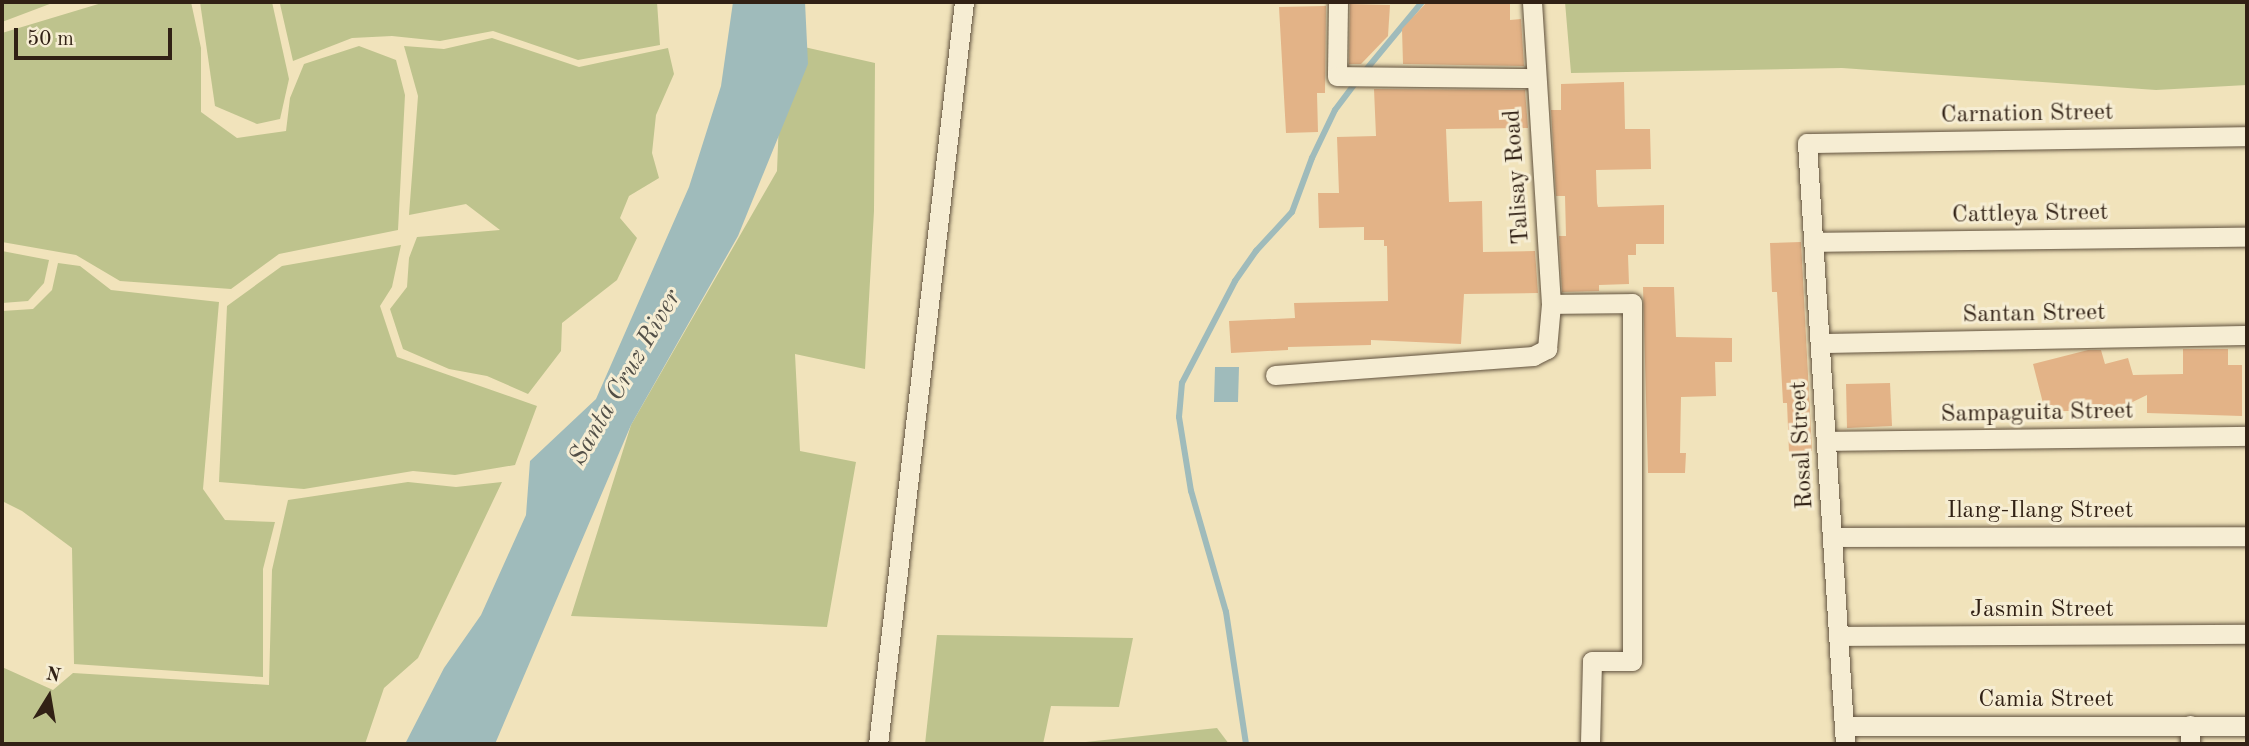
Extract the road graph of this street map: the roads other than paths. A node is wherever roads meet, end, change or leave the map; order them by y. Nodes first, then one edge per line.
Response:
1 (964, 2) edge
2 (1338, 2) edge
3 (1532, 2) edge
4 (1536, 78) junction
5 (2247, 136) edge
6 (1807, 143) joint
7 (2247, 237) edge
8 (1813, 242) junction
9 (1551, 304) junction
10 (2247, 335) edge
11 (1822, 343) junction
12 (1275, 374) dead end
13 (2247, 436) edge
14 (1828, 441) junction
15 (2247, 536) edge
16 (1833, 537) junction
17 (2247, 634) edge
18 (1838, 636) junction
19 (2247, 726) edge
20 (1845, 735) edge
21 (2190, 735) edge
22 (878, 744) edge
23 (1590, 744) edge

1 - 22 street
2 - 4 street
3 - 4 street, Talisay Road
4 - 9 street, Talisay Road
5 - 6 street, Carnation Street
6 - 8 street, Rosal Street
7 - 8 street, Cattleya Street
8 - 11 street, Rosal Street
9 - 12 street, Talisay Road
9 - 23 street
10 - 11 street, Santan Street
11 - 14 street, Rosal Street
13 - 14 street, Sampaguita Street
14 - 16 street, Rosal Street
15 - 16 street, Ilang-Ilang Street
16 - 18 street, Rosal Street
17 - 18 street, Jasmin Street
18 - 20 street, Rosal Street
19 - 21 street, Camia Street
20 - 21 street, Camia Street

